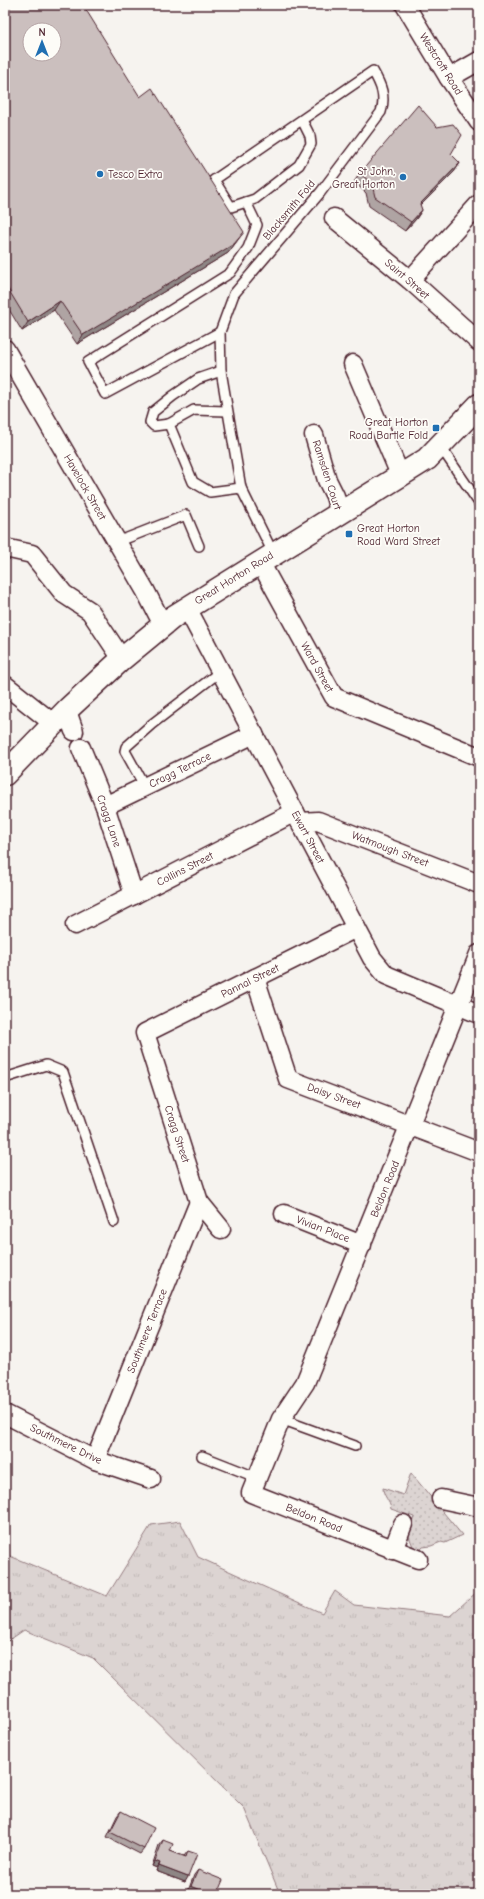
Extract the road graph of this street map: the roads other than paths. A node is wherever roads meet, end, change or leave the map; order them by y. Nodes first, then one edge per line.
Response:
1 (405, 5) edge
2 (479, 61) edge
3 (449, 78) junction
4 (302, 120) junction
5 (479, 122) edge
6 (246, 202) junction
7 (479, 204) edge
8 (334, 218) dead end
9 (410, 280) junction
10 (220, 332) junction
11 (479, 342) edge
12 (5, 349) edge
13 (353, 364) dead end
14 (221, 371) junction
15 (479, 405) edge
16 (227, 411) junction
17 (169, 424) junction
18 (314, 435) dead end
19 (440, 446) junction
20 (401, 477) junction
21 (241, 488) junction
22 (479, 503) edge
23 (340, 515) junction
24 (117, 542) junction
25 (199, 546) dead end
26 (5, 548) edge
27 (267, 558) junction
28 (187, 608) junction
29 (163, 625) junction
30 (122, 659) junction
31 (221, 671) junction
32 (5, 685) edge
33 (65, 722) junction
34 (254, 734) junction
35 (81, 748) dead end
36 (479, 757) edge
37 (5, 774) edge
38 (144, 787) junction
39 (105, 806) junction
40 (298, 817) junction
41 (479, 884) edge
42 (134, 895) junction
43 (75, 925) dead end
44 (356, 928) junction
45 (479, 954) edge
46 (255, 978) junction
47 (458, 1005) junction
48 (479, 1014) edge
49 (144, 1033) joint
50 (5, 1078) edge
51 (410, 1125) junction
52 (479, 1152) edge
53 (199, 1202) junction
54 (284, 1214) dead end
55 (114, 1222) dead end
56 (221, 1229) dead end
57 (362, 1245) junction
58 (5, 1414) edge
59 (281, 1419) junction
60 (355, 1446) dead end
61 (202, 1456) dead end
62 (95, 1460) junction
63 (258, 1478) junction
64 (151, 1479) dead end
65 (441, 1499) dead end
66 (479, 1507) edge
67 (403, 1524) dead end
68 (393, 1550) junction
69 (418, 1559) dead end

1 - 3 street, Westcroft Road
2 - 3 street
3 - 5 street, Westcroft Road
4 - 6 lane
4 - 6 lane, Blacksmith Fold
4 - 10 lane, Blacksmith Fold
6 - 10 lane
7 - 9 street
8 - 9 street, Saint Street
9 - 11 street, Saint Street
10 - 14 lane, Blacksmith Fold
12 - 24 street, Havelock Street
13 - 20 street
14 - 16 lane, Blacksmith Fold
14 - 17 lane
15 - 19 main road, Great Horton Road
16 - 17 lane
16 - 21 lane, Blacksmith Fold
17 - 21 lane
18 - 23 street, Ramsden Court
19 - 20 main road, Great Horton Road
19 - 22 lane
20 - 23 main road, Great Horton Road
21 - 27 lane, Blacksmith Fold
23 - 27 main road, Great Horton Road
24 - 25 lane
24 - 29 street, Havelock Street
26 - 30 street
27 - 28 main road, Great Horton Road
27 - 36 street, Ward Street
28 - 29 main road, Great Horton Road
28 - 31 street, Ewart Street
29 - 30 main road, Great Horton Road
30 - 33 main road, Great Horton Road
31 - 34 street, Ewart Street
31 - 38 lane
32 - 33 street
33 - 37 main road, Great Horton Road
34 - 38 street, Cragg Terrace
34 - 40 street, Ewart Street
35 - 39 street, Cragg Lane
38 - 39 street, Cragg Terrace
39 - 42 street, Cragg Lane
40 - 41 street, Watmough Street
40 - 42 street, Collins Street
40 - 44 street, Ewart Street
42 - 43 street, Collins Street
44 - 46 street, Pannal Street
44 - 47 street, Ewart Street
45 - 47 street, Beldon Road
46 - 49 street, Pannal Street
46 - 51 street, Daisy Street
47 - 48 street, Ewart Street
47 - 51 street, Beldon Road
49 - 53 street, Cragg Street
50 - 55 lane
51 - 52 street, Daisy Street
51 - 57 street, Beldon Road
53 - 56 street, Cragg Street
53 - 62 street, Southmere Terrace
54 - 57 street, Vivian Place
57 - 59 street, Beldon Road
58 - 62 street, Southmere Drive
59 - 60 lane
59 - 63 street, Beldon Road
61 - 63 lane
62 - 64 street, Southmere Drive
63 - 68 street, Beldon Road
65 - 66 street
67 - 68 street
68 - 69 street, Beldon Road

